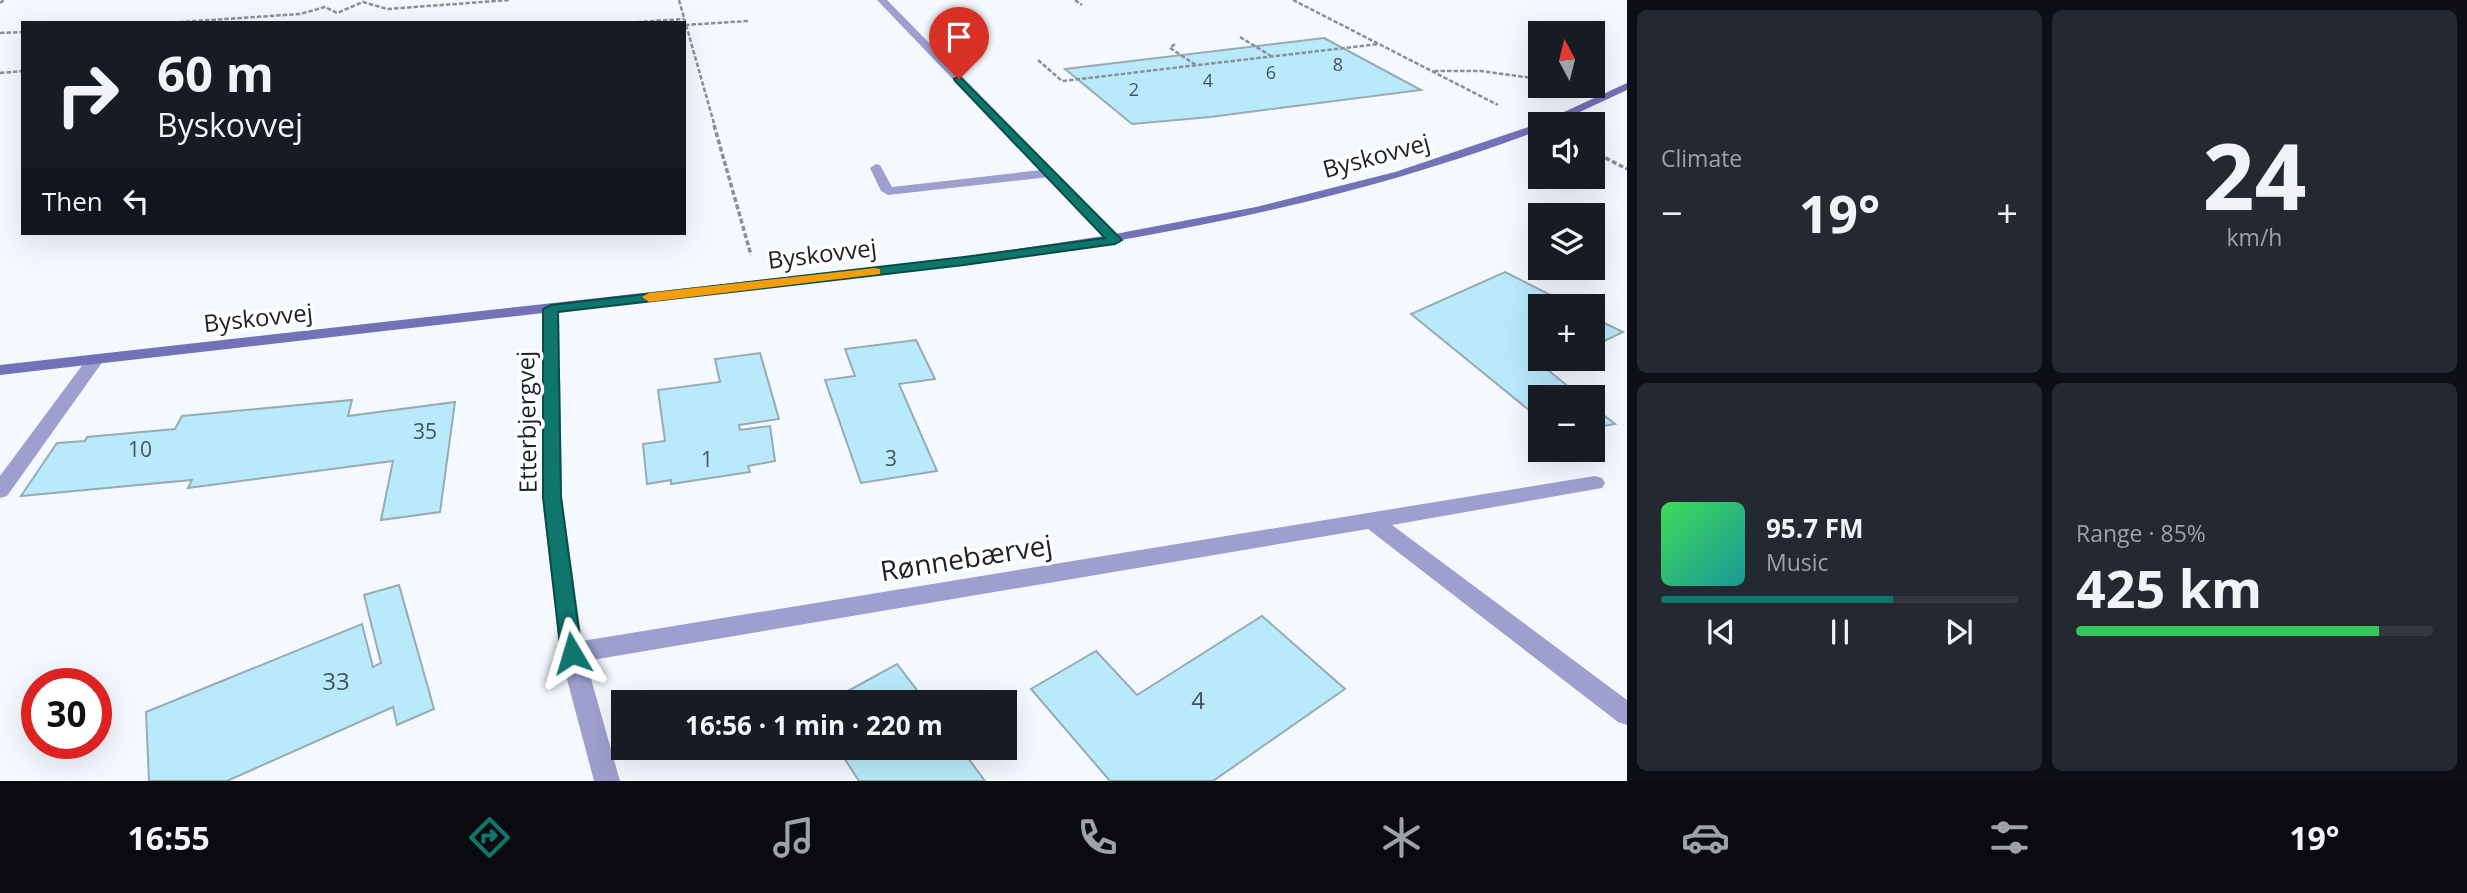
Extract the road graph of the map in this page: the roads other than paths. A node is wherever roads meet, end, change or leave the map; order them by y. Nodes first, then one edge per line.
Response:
1 (882, 0) edge
2 (1627, 86) edge
3 (1571, 112) edge
4 (1528, 131) edge
5 (876, 168) dead end
6 (1050, 173) junction
7 (1115, 240) junction
8 (551, 309) junction
9 (96, 360) junction
10 (0, 370) edge
11 (1595, 483) dead end
12 (0, 491) edge
13 (1371, 520) junction
14 (572, 653) junction
15 (1627, 714) edge
16 (607, 781) edge

1 - 6 street
2 - 3 main road
4 - 7 main road, Byskovvej
5 - 6 street
6 - 7 street
7 - 8 main road, Byskovvej
8 - 9 main road, Byskovvej
8 - 14 street, Etterbjergvej
9 - 10 main road, Byskovvej
9 - 12 street
11 - 13 street, Rønnebærvej
13 - 14 street, Rønnebærvej
13 - 15 street
14 - 16 street, Etterbjergvej

